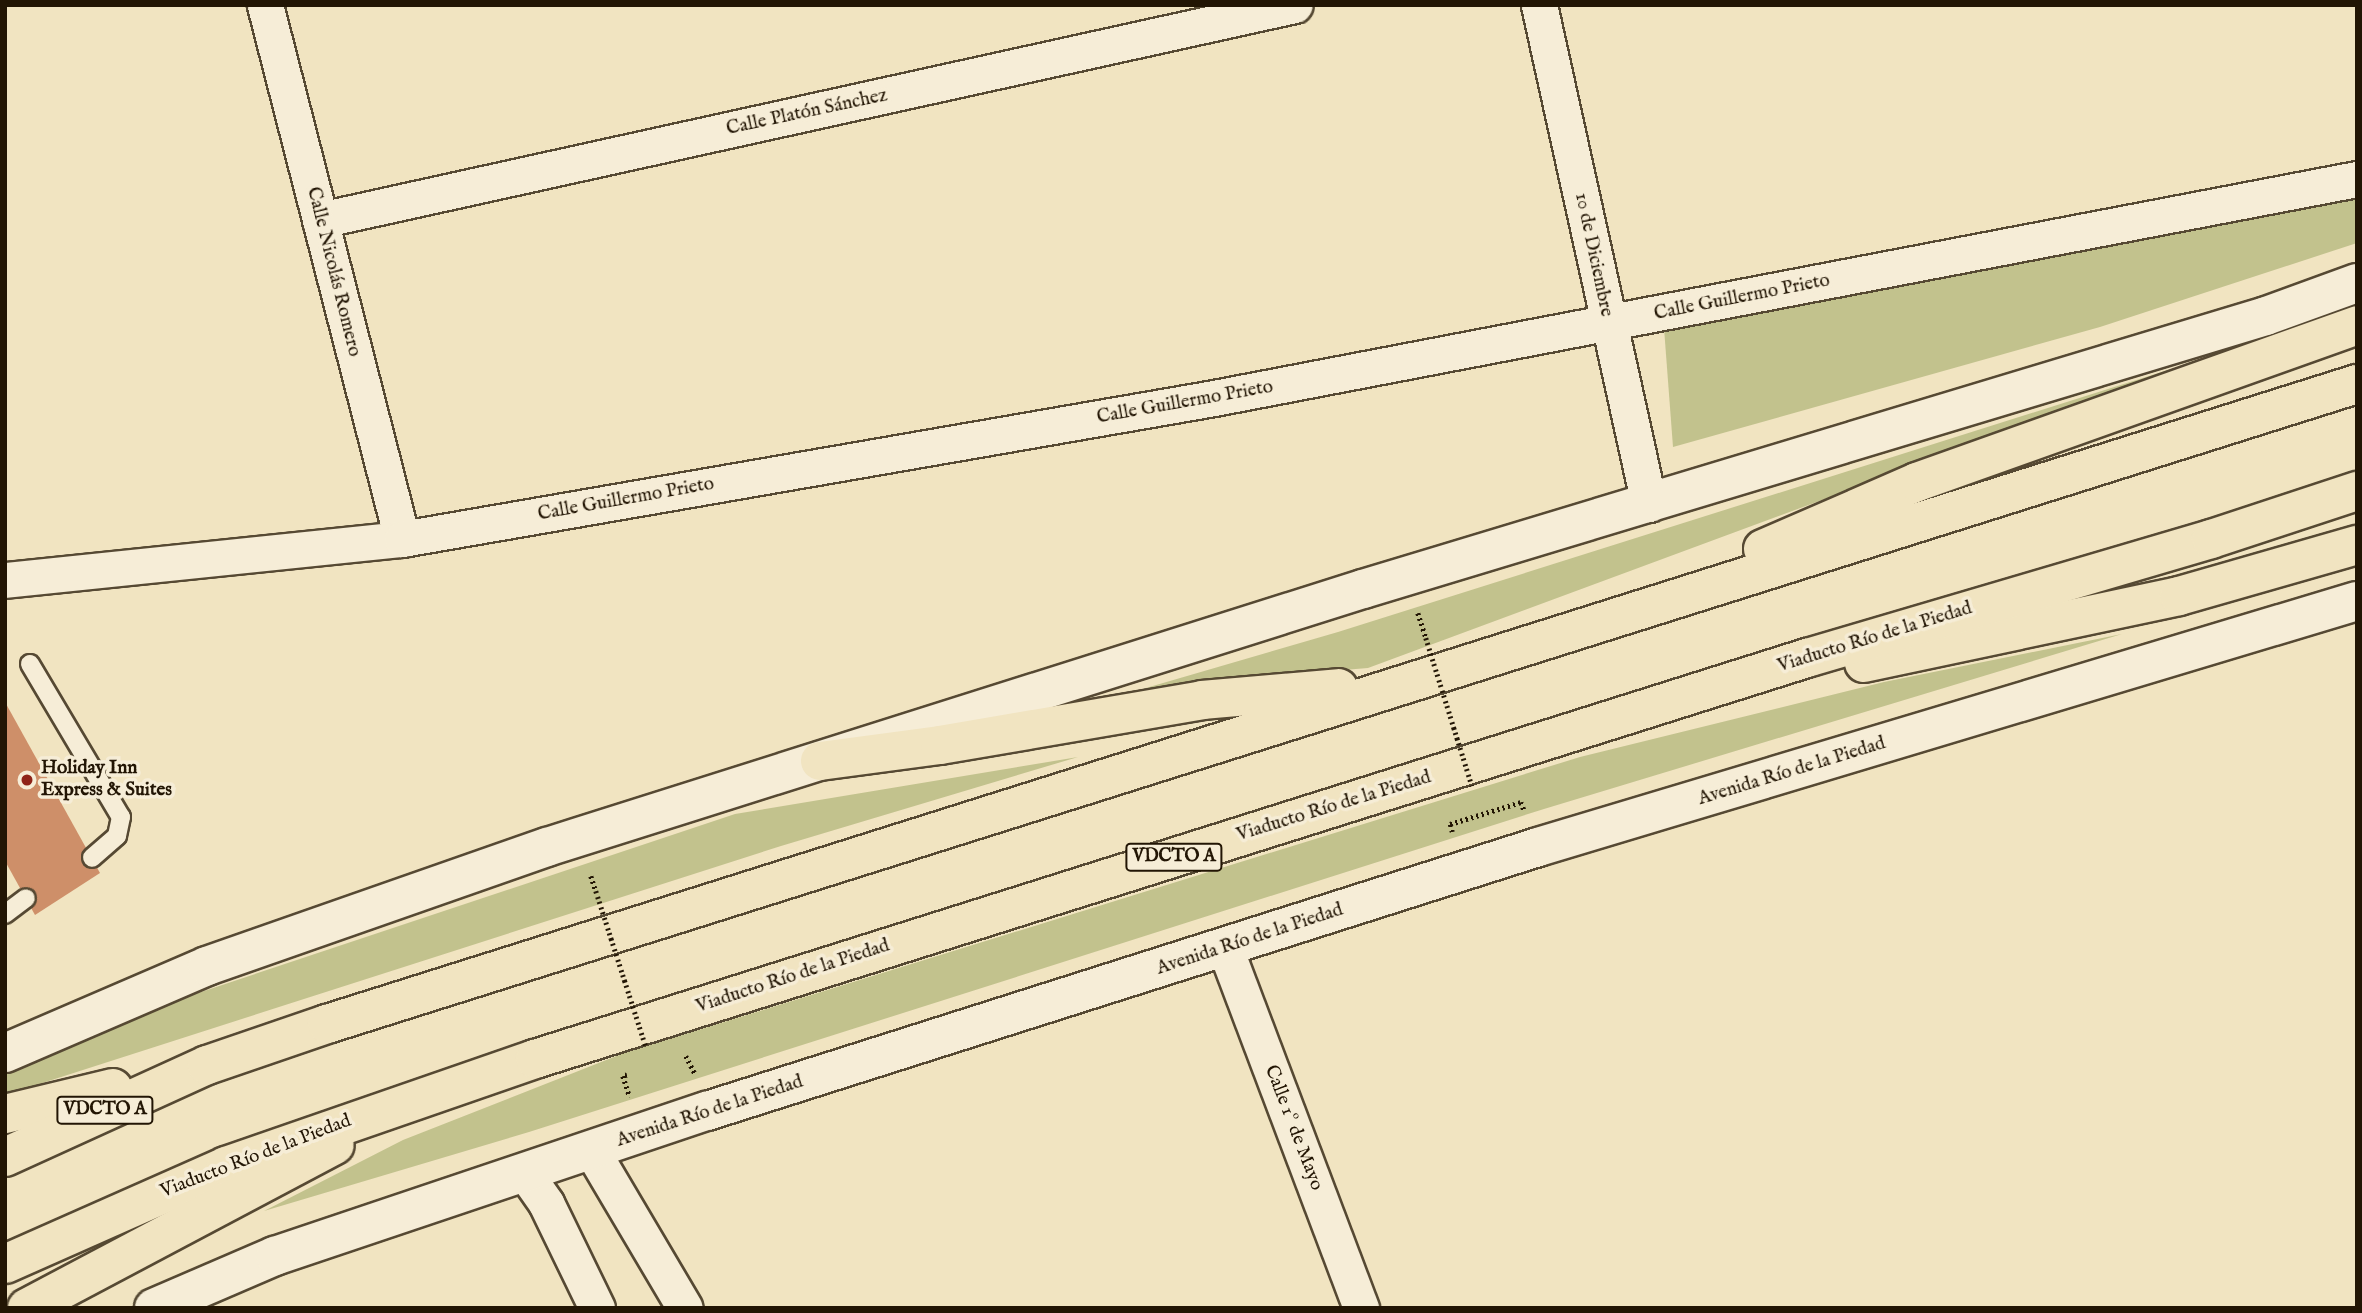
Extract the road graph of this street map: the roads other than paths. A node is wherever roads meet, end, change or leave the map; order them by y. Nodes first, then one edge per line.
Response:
1 (265, 5) edge
2 (1295, 5) edge
3 (1539, 5) edge
4 (2357, 179) edge
5 (320, 220) junction
6 (2357, 283) edge
7 (1608, 324) junction
8 (2357, 325) edge
9 (2357, 384) edge
10 (2357, 491) edge
11 (1649, 505) junction
12 (402, 538) junction
13 (2357, 545) edge
14 (5, 580) edge
15 (2357, 601) edge
16 (1653, 604) junction
17 (1807, 658) junction
18 (30, 664) dead end
19 (1407, 683) junction
20 (820, 761) junction
21 (92, 859) dead end
22 (26, 898) dead end
23 (5, 914) edge
24 (1226, 948) junction
25 (5, 1053) edge
26 (207, 1065) junction
27 (382, 1110) junction
28 (5, 1114) edge
29 (592, 1151) junction
30 (5, 1157) edge
31 (525, 1172) junction
32 (5, 1264) edge
33 (27, 1308) edge
34 (154, 1308) edge
35 (597, 1308) edge
36 (685, 1308) edge
37 (1361, 1308) edge

1 - 5 street, Calle Nicolás Romero
2 - 5 street, Calle Platón Sánchez
3 - 7 street, 10 de Diciembre
4 - 7 street, Calle Guillermo Prieto
5 - 12 street, Calle Nicolás Romero
6 - 11 main road
7 - 11 street, 10 de Diciembre
7 - 12 street, Calle Guillermo Prieto
8 - 16 highway
9 - 16 highway, VDCTO A
10 - 17 highway, Viaducto Río de la Piedad / VDCTO A
11 - 20 main road
12 - 14 street, Calle Guillermo Prieto
13 - 17 highway
15 - 24 main road, Avenida Río de la Piedad
16 - 19 highway, VDCTO A
17 - 27 highway, Viaducto Río de la Piedad / VDCTO A
18 - 21 lane
19 - 20 highway
19 - 26 highway, VDCTO A
20 - 25 main road
22 - 23 lane
24 - 29 main road, Avenida Río de la Piedad
24 - 37 street, Calle 1º de Mayo
26 - 28 highway
26 - 30 highway, VDCTO A
27 - 32 highway, Viaducto Río de la Piedad / VDCTO A
27 - 33 highway
29 - 31 main road, Avenida Río de la Piedad
29 - 36 street
31 - 34 main road, Avenida Río de la Piedad
31 - 35 street

